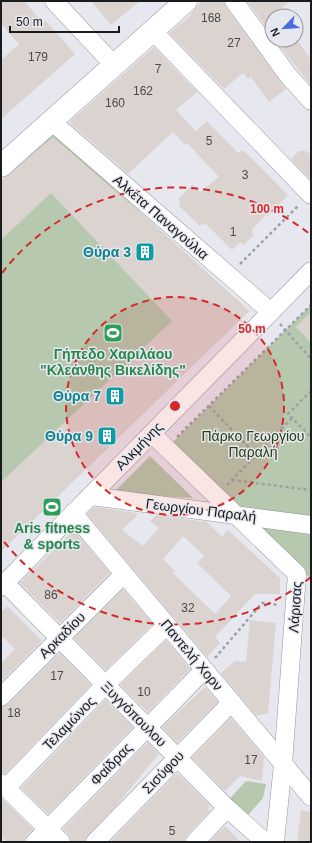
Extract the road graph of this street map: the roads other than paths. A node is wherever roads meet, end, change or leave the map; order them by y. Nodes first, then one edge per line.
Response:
1 (54, 1) edge
2 (186, 1) edge
3 (234, 1) edge
4 (153, 31) junction
5 (114, 65) junction
6 (311, 101) edge
7 (51, 121) junction
8 (1, 166) edge
9 (311, 194) edge
10 (311, 271) edge
11 (271, 312) junction
12 (152, 434) junction
13 (91, 496) junction
14 (73, 513) junction
15 (236, 515) junction
16 (311, 525) edge
17 (124, 574) junction
18 (3, 585) edge
19 (167, 625) junction
20 (59, 638) junction
21 (209, 665) junction
22 (105, 685) junction
23 (1, 697) edge
24 (232, 702) junction
25 (146, 727) junction
26 (177, 757) junction
27 (283, 764) junction
28 (3, 786) edge
29 (311, 797) edge
30 (227, 808) junction
31 (48, 829) junction
32 (35, 842) edge
33 (61, 842) edge
34 (95, 842) edge
35 (195, 842) edge
36 (265, 842) edge
37 (275, 842) edge

1 - 5 street
2 - 4 main road
3 - 6 street
4 - 5 main road
4 - 9 street
5 - 7 main road
7 - 8 main road
7 - 11 street, Αλκέτα Παναγούλια
10 - 11 street, Αλκμήνης
11 - 12 street, Αλκμήνης
12 - 13 street, Αλκμήνης
12 - 15 street, Λάρισας
13 - 14 street, Αλκμήνης
13 - 15 street, Γεωργίου Παραλή
14 - 17 street, Παντελή Χορν
14 - 18 street, Αλκμήνης
15 - 16 street, Γεωργίου Παραλή
15 - 27 street, Λάρισας
17 - 19 street, Παντελή Χορν
17 - 20 street, Αρκαδίου
18 - 20 street, Ξυγγόπουλου
19 - 21 street, Παντελή Χορν
19 - 22 street, Τελαμώνος
20 - 22 street, Ξυγγόπουλου
20 - 23 street, Αρκαδίου
21 - 24 street, Παντελή Χορν
21 - 25 street, Φαίδρας
22 - 25 street, Ξυγγόπουλου
22 - 28 street, Τελαμώνος
24 - 26 street, Σισύφου
24 - 27 street, Παντελή Χορν
25 - 26 street, Ξυγγόπουλου
25 - 31 street, Φαίδρας
26 - 30 street, Ξυγγόπουλου
26 - 34 street, Σισύφου
27 - 29 street, Παντελή Χορν
27 - 37 street, Λάρισας
28 - 31 street
30 - 35 street
30 - 36 street, Ξυγγόπουλου
31 - 32 street, Φαίδρας
31 - 33 street

